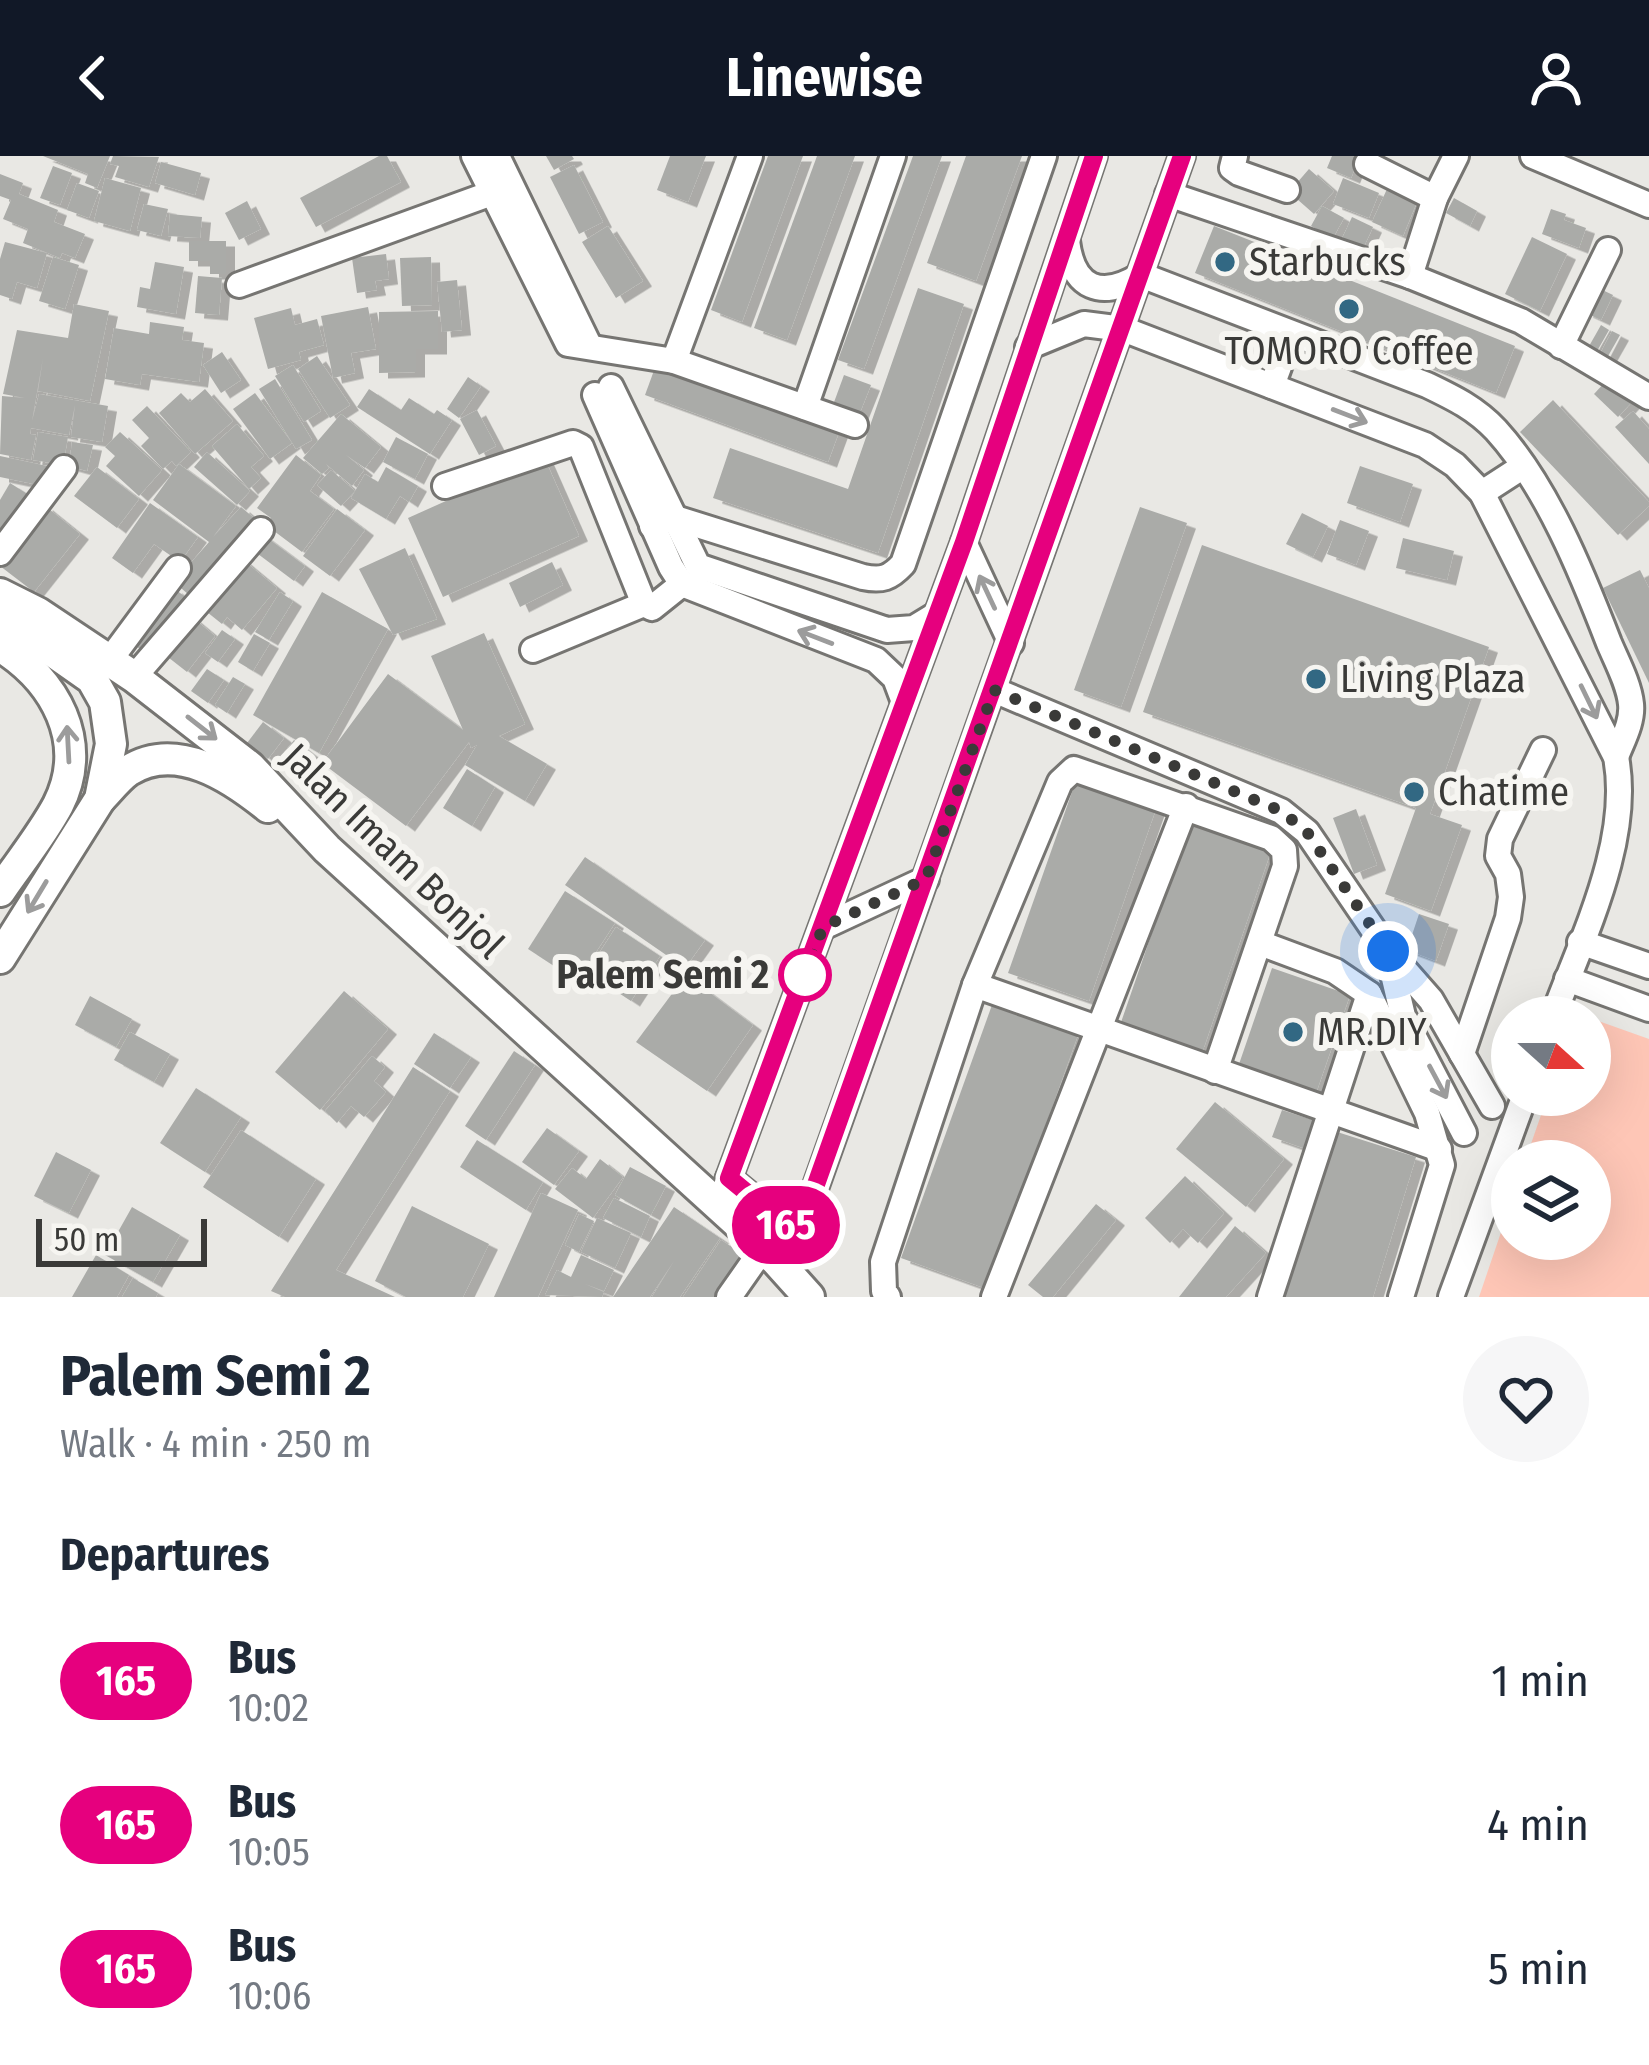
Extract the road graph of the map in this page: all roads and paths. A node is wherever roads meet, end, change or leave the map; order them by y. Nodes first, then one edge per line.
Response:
1 (474, 156) edge
2 (497, 156) edge
3 (750, 156) edge
4 (893, 156) edge
5 (1044, 156) edge
6 (1094, 156) edge
7 (1182, 156) edge
8 (1235, 156) edge
9 (1456, 156) edge
10 (1534, 156) edge
11 (1367, 164) dead end
12 (1287, 190) dead end
13 (491, 193) junction
14 (1168, 194) junction
15 (1435, 198) junction
16 (1649, 206) edge
17 (1067, 239) junction
18 (1607, 250) dead end
19 (536, 261) junction
20 (1141, 275) junction
21 (1410, 276) junction
22 (239, 285) dead end
23 (1123, 329) junction
24 (1292, 334) junction
25 (1561, 346) junction
26 (1028, 347) junction
27 (674, 361) junction
28 (1272, 386) junction
29 (603, 391) dead end
30 (1649, 397) edge
31 (805, 407) junction
32 (855, 425) dead end
33 (1522, 467) junction
34 (64, 468) dead end
35 (446, 486) dead end
36 (1482, 493) junction
37 (662, 521) junction
38 (261, 530) dead end
39 (964, 542) junction
40 (0, 554) edge
41 (178, 568) dead end
42 (682, 584) junction
43 (0, 594) edge
44 (644, 604) junction
45 (937, 614) junction
46 (0, 620) edge
47 (1011, 643) junction
48 (0, 646) edge
49 (533, 650) dead end
50 (121, 669) junction
51 (994, 690) junction
52 (904, 702) junction
53 (1544, 750) dead end
54 (1616, 757) junction
55 (100, 799) junction
56 (1186, 806) junction
57 (327, 849) junction
58 (926, 879) junction
59 (0, 891) edge
60 (823, 927) junction
61 (1580, 941) junction
62 (1260, 943) junction
63 (1388, 951) junction
64 (0, 958) edge
65 (1649, 967) edge
66 (1567, 979) junction
67 (975, 985) junction
68 (1369, 994) junction
69 (1561, 996) edge
70 (1649, 1009) edge
71 (1097, 1028) junction
72 (1462, 1054) junction
73 (1215, 1071) junction
74 (1491, 1104) edge
75 (1491, 1107) edge
76 (1330, 1113) junction
77 (1517, 1116) edge
78 (1464, 1133) junction
79 (1440, 1152) junction
80 (724, 1192) junction
81 (798, 1235) junction
82 (786, 1278) edge
83 (1268, 1295) edge
84 (729, 1297) edge
85 (888, 1297) edge
86 (994, 1297) edge
87 (1401, 1297) edge
88 (1451, 1297) edge

1 - 13 street
2 - 19 street
3 - 27 street
4 - 31 street
5 - 37 street
6 - 17 street
7 - 14 street
8 - 12 street
9 - 15 street
10 - 16 street
11 - 15 street
13 - 19 street
13 - 22 street
14 - 20 street
14 - 21 street
15 - 21 street
17 - 20 street
17 - 26 street
18 - 25 street
19 - 27 street
20 - 23 street
20 - 24 street
21 - 25 street
23 - 26 street
23 - 28 street
23 - 47 street
24 - 28 street
24 - 33 street
25 - 30 street
26 - 39 street
27 - 31 street
28 -> 36 street
29 - 37 street
31 - 32 street
33 - 36 street
33 - 54 street
34 - 40 street
35 - 44 street
36 -> 54 street
37 - 42 street
37 - 45 street
38 - 50 street
39 - 45 street
47 -> 39 street
41 - 50 street
42 - 44 street
52 -> 42 street
43 - 50 main road, Jalan Imam Bonjol
44 - 49 street
45 - 52 street
46 - 55 main road
47 - 51 street
59 -> 48 main road
50 -> 57 main road, Jalan Imam Bonjol
51 - 58 street
51 - 63 street
52 - 60 street
53 - 72 street
54 - 61 street
55 - 57 main road
55 -> 64 main road
56 - 62 street
56 - 67 street
56 - 71 street
57 - 80 main road, Jalan Imam Bonjol
58 - 60 street
58 - 81 street
60 - 80 street
61 - 65 street
61 - 66 street
62 - 68 street
62 - 73 street
63 - 72 street
63 -> 78 street
66 - 69 street
66 - 70 street
67 - 71 street
67 - 85 street
68 - 76 street
68 - 79 street
71 - 73 street
71 - 86 street
72 - 74 street
73 - 76 street
75 - 78 street
76 - 79 street
76 - 83 street
77 - 88 street
78 - 79 street
79 - 87 street
80 - 81 street
80 - 82 main road, Jalan Imam Bonjol
81 - 82 street
82 - 84 street

